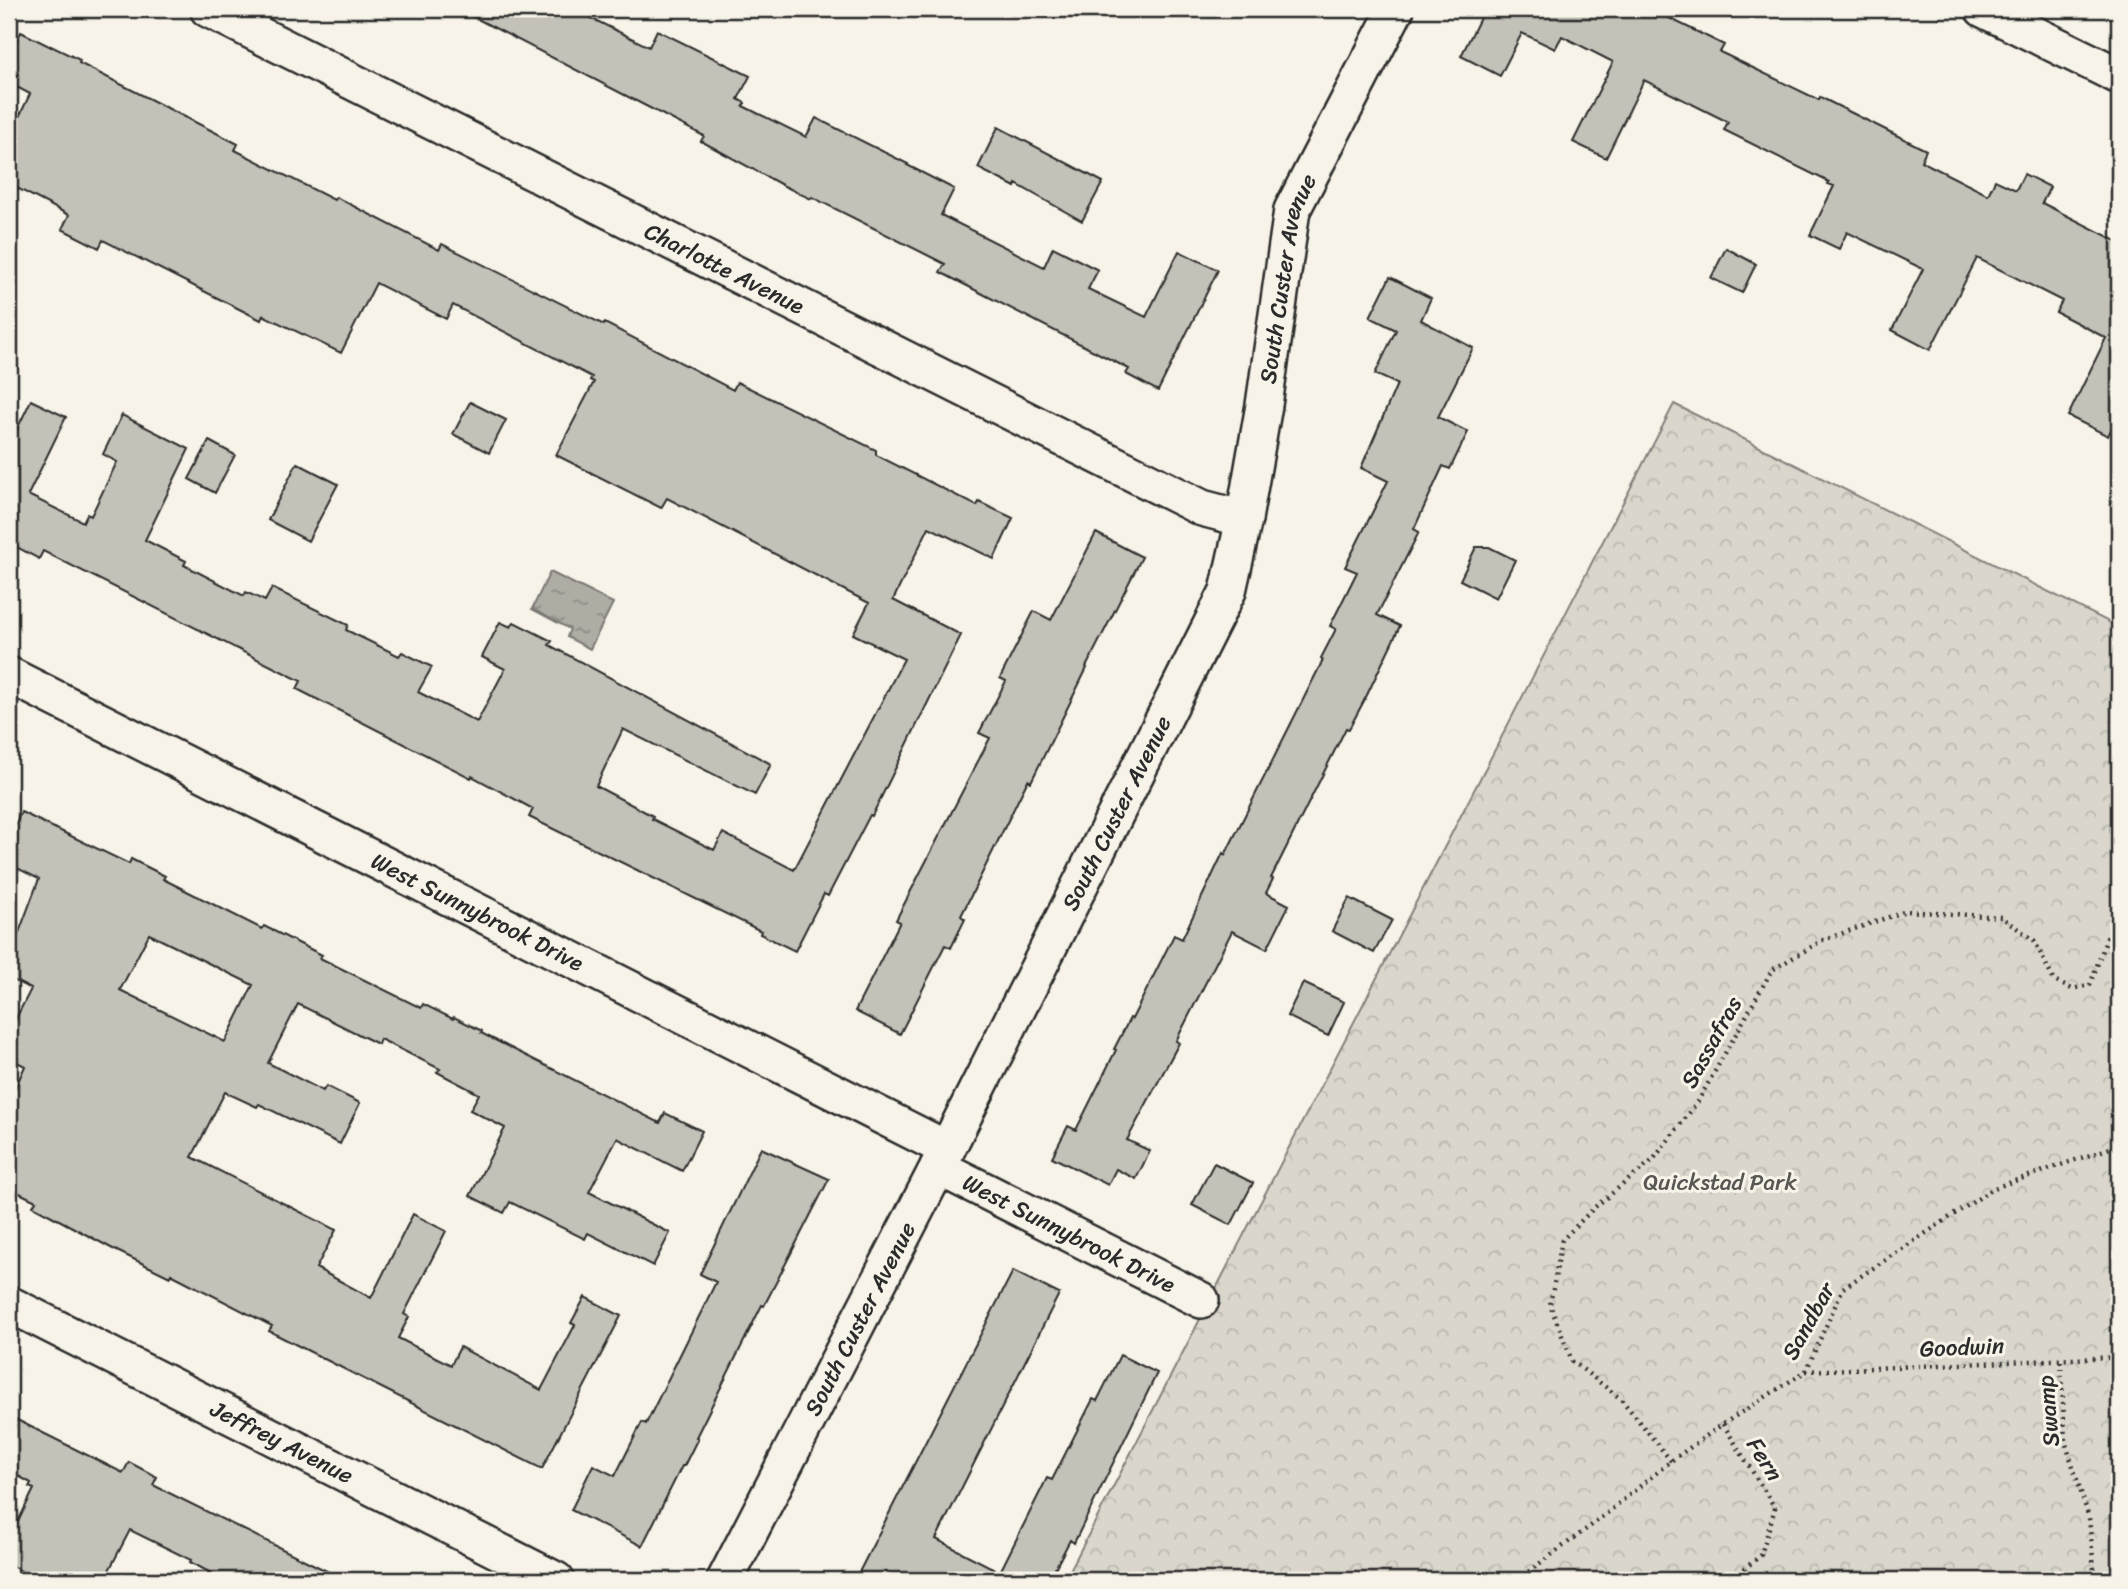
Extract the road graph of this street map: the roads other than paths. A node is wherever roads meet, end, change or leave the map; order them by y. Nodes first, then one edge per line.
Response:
1 (208, 9) edge
2 (1396, 9) edge
3 (1983, 9) edge
4 (2119, 76) edge
5 (1244, 519) junction
6 (9, 676) edge
7 (942, 1158) junction
8 (1201, 1300) dead end
9 (9, 1304) edge
10 (556, 1580) edge
11 (725, 1580) edge

1 - 5 street, Charlotte Avenue
2 - 5 street, South Custer Avenue
3 - 4 street
5 - 7 street, South Custer Avenue
6 - 7 street, West Sunnybrook Drive
7 - 8 street, West Sunnybrook Drive
7 - 11 street, South Custer Avenue
9 - 10 street, Jeffrey Avenue

